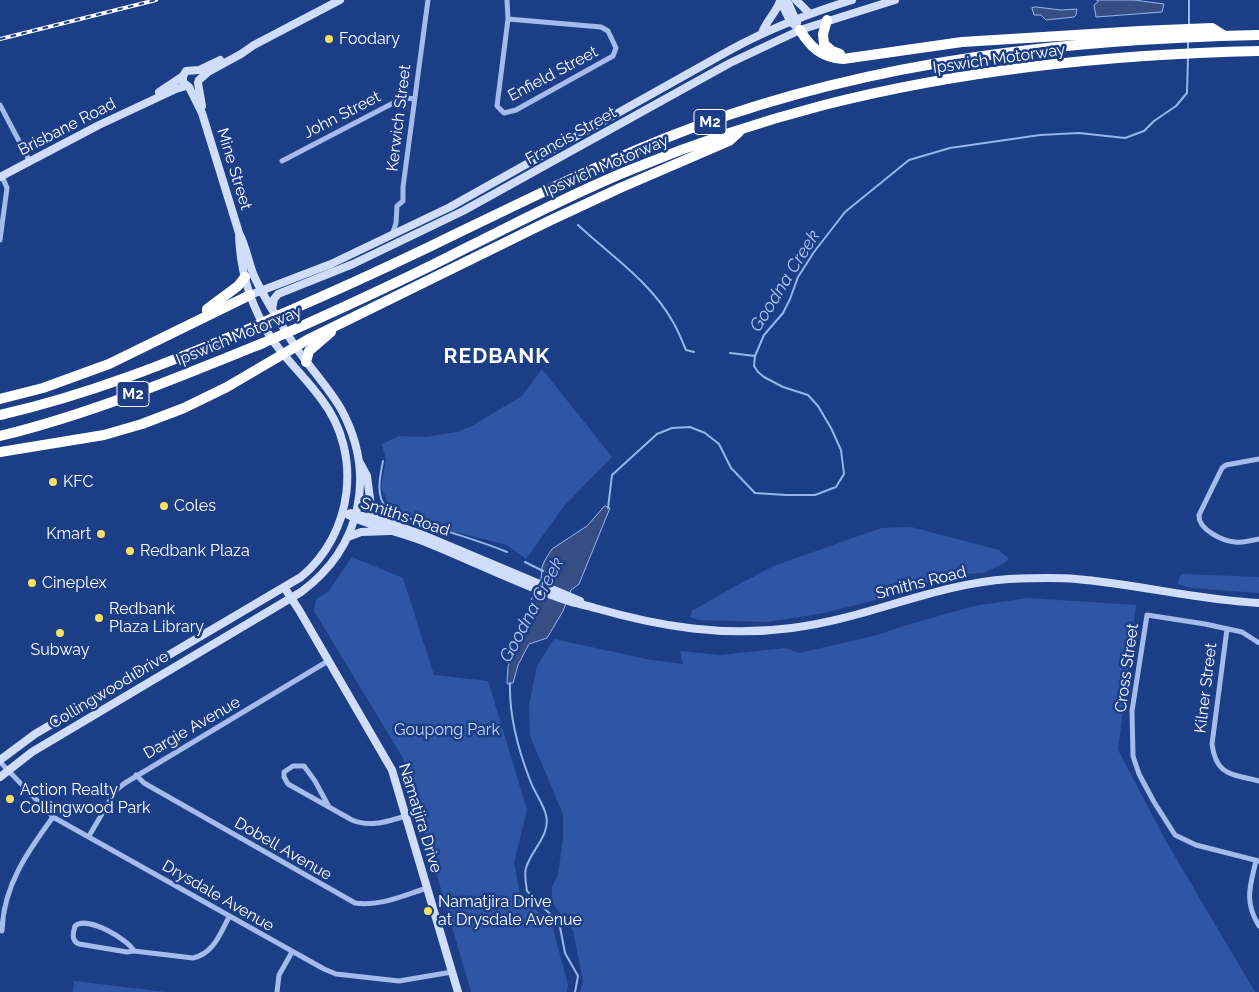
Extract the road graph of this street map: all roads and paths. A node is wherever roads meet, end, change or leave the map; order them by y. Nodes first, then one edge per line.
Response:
1 (340, 0) edge
2 (428, 0) edge
3 (507, 0) edge
4 (780, 0) edge
5 (787, 0) edge
6 (796, 0) edge
7 (852, 0) edge
8 (895, 0) edge
9 (810, 14) junction
10 (508, 19) junction
11 (793, 20) junction
12 (827, 20) junction
13 (800, 30) junction
14 (762, 33) junction
15 (1168, 34) junction
16 (1259, 34) edge
17 (254, 45) junction
18 (1259, 51) edge
19 (873, 54) junction
20 (195, 71) junction
21 (182, 76) junction
22 (199, 81) junction
23 (187, 86) junction
24 (414, 99) junction
25 (146, 103) junction
26 (0, 105) edge
27 (202, 113) junction
28 (741, 129) junction
29 (282, 161) dead end
30 (30, 162) junction
31 (1, 177) edge
32 (239, 233) junction
33 (392, 236) junction
34 (0, 240) edge
35 (245, 277) junction
36 (262, 290) junction
37 (250, 295) junction
38 (272, 309) junction
39 (207, 315) junction
40 (336, 325) junction
41 (295, 347) junction
42 (283, 354) junction
43 (306, 362) junction
44 (0, 399) edge
45 (0, 414) edge
46 (0, 436) edge
47 (0, 452) edge
48 (358, 459) junction
49 (1259, 459) edge
50 (343, 512) junction
51 (355, 516) junction
52 (376, 519) junction
53 (397, 531) junction
54 (348, 537) junction
55 (1259, 539) edge
56 (533, 584) junction
57 (284, 587) junction
58 (292, 598) junction
59 (1259, 603) edge
60 (1227, 629) junction
61 (1259, 643) edge
62 (328, 661) junction
63 (0, 761) edge
64 (8, 770) junction
65 (136, 776) junction
66 (0, 777) edge
67 (1259, 780) edge
68 (329, 807) junction
69 (406, 816) junction
70 (53, 817) junction
71 (89, 836) junction
72 (1257, 861) edge
73 (428, 888) junction
74 (229, 917) junction
75 (1259, 926) edge
76 (2, 931) dead end
77 (134, 951) junction
78 (292, 952) junction
79 (452, 972) junction
80 (277, 992) edge
81 (458, 992) edge

1 - 17 main road
2 - 24 street, Kerwich Street
3 - 10 street
4 - 11 main road
4 - 14 main road
5 - 11 main road
6 - 9 main road
7 - 9 main road, Francis Street
8 - 12 main road, Francis Street
9 - 11 main road, Francis Street
10 - 10 street, Enfield Street
11 - 13 main road
11 - 14 main road, Francis Street
12 - 13 main road, Francis Street
12 - 19 highway
13 - 19 highway
13 - 38 main road, Francis Street
14 - 33 main road, Francis Street
15 - 16 highway, Ipswich Motorway / M2
15 - 19 highway
15 - 45 highway, Ipswich Motorway / M2, bridge
17 - 20 main road
17 - 22 main road
18 - 28 highway, Ipswich Motorway / M2
20 - 21 main road
20 - 22 main road
21 - 23 main road
21 - 25 main road, Brisbane Road
22 - 23 main road
22 - 27 main road, Mine Street
23 - 25 main road, Brisbane Road
23 - 27 main road, Mine Street
24 - 29 street, John Street
24 - 33 street, Kerwich Street
25 - 30 main road, Brisbane Road
26 - 30 street
27 - 32 main road, Mine Street
28 - 40 highway
28 - 46 highway, Ipswich Motorway / M2, bridge
30 - 31 main road, Brisbane Road
31 - 34 street
32 - 35 main road, Mine Street
32 - 36 main road, Mine Street
33 - 36 main road, Francis Street
35 - 37 main road, Mine Street
35 - 39 highway
36 - 37 main road, Francis Street
36 - 38 main road, Mine Street
37 - 39 highway
37 - 42 main road, Mine Street
38 - 41 main road, Mine Street
39 - 44 highway
40 - 41 highway
40 - 43 highway
41 - 42 highway
41 - 43 main road, Collingwood Drive
42 - 47 highway
42 - 50 main road, Collingwood Drive
43 - 48 main road, Collingwood Drive
48 - 51 main road, Collingwood Drive
48 - 52 main road
49 - 55 street
50 - 51 main road, Smiths Road
50 - 57 main road, Collingwood Drive
51 - 52 main road, Smiths Road
51 - 53 main road, Smiths Road
51 - 54 main road, Collingwood Drive
52 - 56 main road, Smiths Road
53 - 54 main road
53 - 56 main road, Smiths Road
54 - 58 main road, Collingwood Drive
56 - 59 main road, Smiths Road
57 - 58 main road, Namatjira Drive
57 - 63 main road, Collingwood Drive
58 - 62 main road, Namatjira Drive
58 - 64 main road, Collingwood Drive
60 - 61 street
60 - 67 street, Kilner Street
60 - 72 street, Cross Street
62 - 65 street, Dargie Avenue
62 - 69 main road, Namatjira Drive
63 - 64 street, Drysdale Avenue
64 - 66 main road, Collingwood Drive
64 - 70 street, Drysdale Avenue
65 - 71 street, Dargie Avenue
65 - 73 street, Dobell Avenue
68 - 68 street
68 - 69 street
69 - 73 main road, Namatjira Drive
70 - 71 street, Drysdale Avenue
70 - 76 street
71 - 74 street, Drysdale Avenue
72 - 75 street
73 - 79 main road, Namatjira Drive
74 - 77 street
74 - 78 street, Drysdale Avenue
77 - 77 street
78 - 79 street, Drysdale Avenue
78 - 80 street
79 - 81 main road, Namatjira Drive

